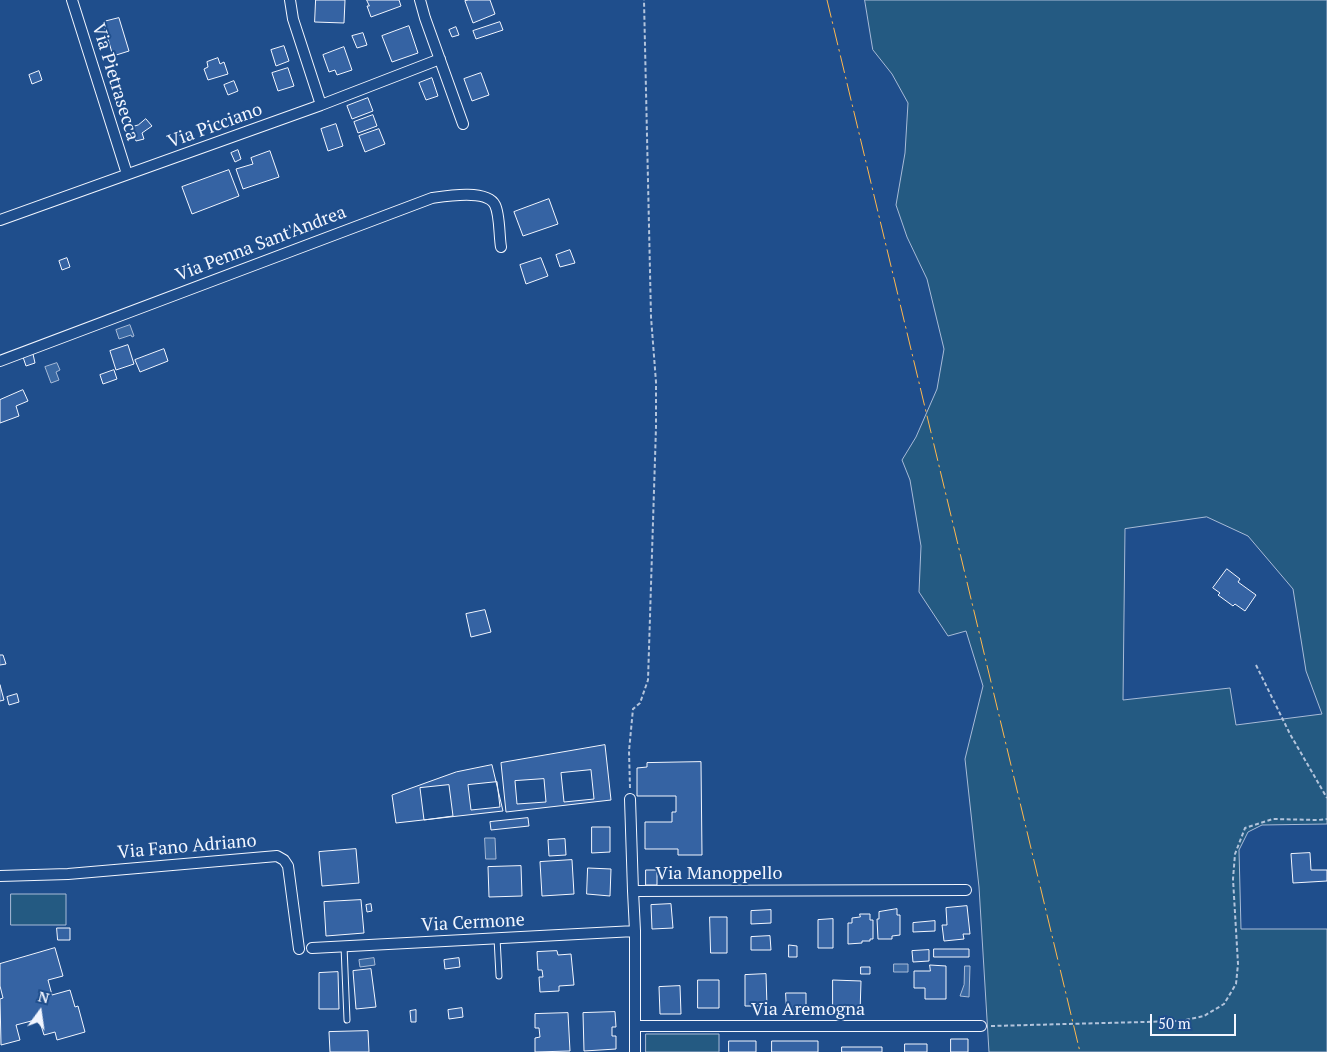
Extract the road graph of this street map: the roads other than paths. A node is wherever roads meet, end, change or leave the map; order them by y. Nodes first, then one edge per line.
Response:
1 (72, 0) edge
2 (290, 0) edge
3 (420, 0) edge
4 (440, 60) junction
5 (321, 105) junction
6 (463, 124) dead end
7 (127, 174) junction
8 (0, 220) edge
9 (501, 248) dead end
10 (0, 361) edge
11 (630, 799) road end
12 (0, 876) edge
13 (966, 890) dead end
14 (633, 891) junction
15 (635, 931) junction
16 (497, 938) junction
17 (344, 946) junction
18 (312, 948) dead end
19 (299, 949) dead end
20 (499, 976) dead end
21 (348, 1020) dead end
22 (635, 1026) junction
23 (981, 1026) road end
24 (635, 1052) edge

1 - 7 street, Via Pietrasecca
2 - 5 street
3 - 4 street
4 - 5 street, Via Picciano
4 - 6 street
5 - 7 street, Via Picciano
7 - 8 street, Via Picciano
9 - 10 street, Via Penna Sant'Andrea
11 - 14 street
12 - 19 street, Via Fano Adriano
13 - 14 street, Via Manoppello
14 - 15 street, Via Manoppello
15 - 16 street, Via Cermone
15 - 22 street, Via Manoppello
16 - 17 street, Via Cermone
16 - 20 lane
17 - 18 street, Via Cermone
17 - 21 lane
22 - 23 street, Via Aremogna
22 - 24 street, Via Manoppello

